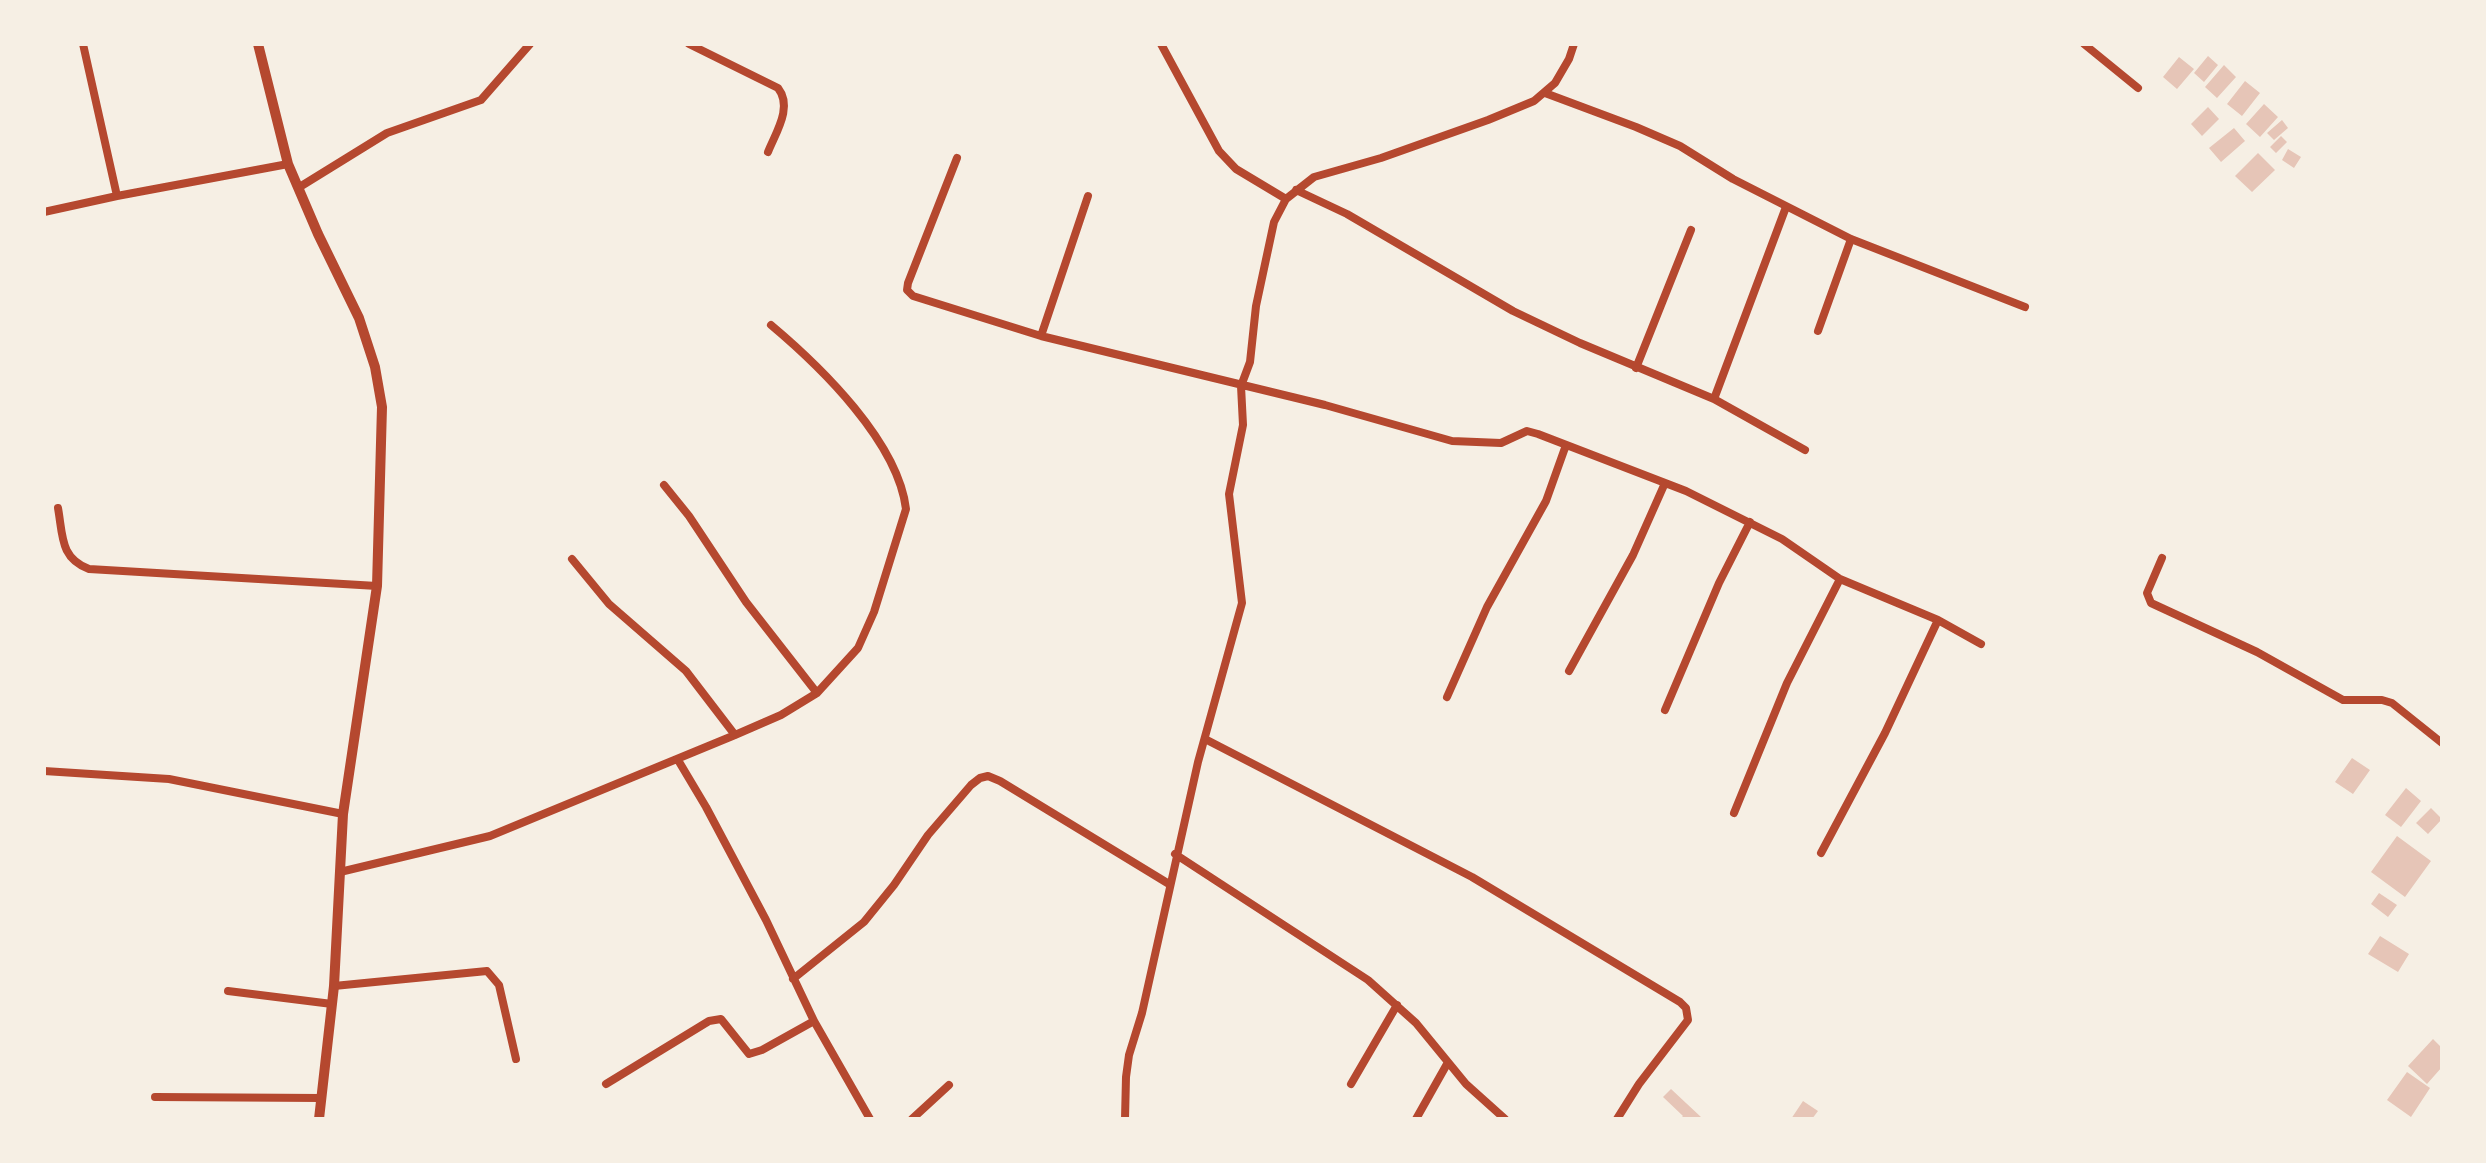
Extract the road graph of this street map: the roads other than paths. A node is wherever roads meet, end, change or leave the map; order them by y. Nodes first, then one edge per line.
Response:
1 (83, 44) edge
2 (258, 44) edge
3 (530, 44) edge
4 (689, 44) edge
5 (1161, 44) edge
6 (1574, 44) edge
7 (2084, 44) edge
8 (2138, 88) dead end
9 (1545, 93) junction
10 (768, 152) dead end
11 (957, 158) dead end
12 (288, 164) junction
13 (298, 188) junction
14 (1296, 190) junction
15 (117, 196) junction
16 (1088, 196) dead end
17 (1286, 199) junction
18 (1786, 207) junction
19 (44, 212) edge
20 (1691, 230) dead end
21 (1851, 239) junction
22 (2025, 307) dead end
23 (771, 325) dead end
24 (1818, 331) dead end
25 (1041, 336) junction
26 (1636, 368) junction
27 (1241, 386) junction
28 (1714, 399) junction
29 (1566, 445) junction
30 (1805, 450) dead end
31 (1665, 483) junction
32 (664, 485) dead end
33 (58, 508) dead end
34 (1750, 522) junction
35 (2162, 558) dead end
36 (572, 559) dead end
37 (1840, 579) junction
38 (377, 586) junction
39 (1938, 620) junction
40 (1981, 644) dead end
41 (1569, 671) dead end
42 (817, 693) junction
43 (1447, 697) dead end
44 (1665, 710) dead end
45 (735, 735) junction
46 (1205, 739) junction
47 (2442, 743) edge
48 (678, 760) junction
49 (44, 771) edge
50 (1734, 813) dead end
51 (343, 814) junction
52 (1821, 853) dead end
53 (1175, 854) junction
54 (340, 872) junction
55 (1169, 884) junction
56 (793, 979) junction
57 (334, 986) junction
58 (228, 991) dead end
59 (332, 1004) junction
60 (1397, 1005) junction
61 (814, 1021) junction
62 (516, 1059) dead end
63 (1447, 1064) junction
64 (606, 1084) dead end
65 (1351, 1084) dead end
66 (949, 1085) dead end
67 (155, 1097) dead end
68 (321, 1098) junction
69 (319, 1119) edge
70 (870, 1119) edge
71 (912, 1119) edge
72 (1125, 1119) edge
73 (1416, 1119) edge
74 (1505, 1119) edge
75 (1617, 1119) edge

1 - 15 street
2 - 12 street
3 - 13 street
4 - 10 street
5 - 17 street
6 - 9 street
7 - 8 street
9 - 14 street
9 - 18 street
11 - 25 street
12 - 13 street
12 - 15 street
13 - 38 street
14 - 17 street
14 - 26 street
15 - 19 street
16 - 25 street
17 - 27 street
18 - 21 street
18 - 28 street
20 - 26 street
21 - 22 street
21 - 24 street
23 - 42 street
25 - 27 street
26 - 28 street
27 - 29 street
27 - 46 street
28 - 30 street
29 - 31 street
29 - 43 street
31 - 34 street
31 - 41 street
32 - 42 street
33 - 38 street
34 - 37 street
34 - 44 street
35 - 47 street
36 - 45 street
37 - 39 street
37 - 50 street
38 - 51 street
39 - 40 street
39 - 52 street
42 - 45 street
45 - 48 street
46 - 53 street
46 - 75 street
48 - 54 street
48 - 56 street
49 - 51 street
51 - 54 street
53 - 55 street
53 - 60 street
54 - 57 street
55 - 56 street
55 - 72 street
56 - 61 street
57 - 59 street
57 - 62 street
58 - 59 street
59 - 68 street
60 - 63 street
60 - 65 street
61 - 64 street
61 - 70 street
63 - 73 street
63 - 74 street
66 - 71 street
67 - 68 street
68 - 69 street

